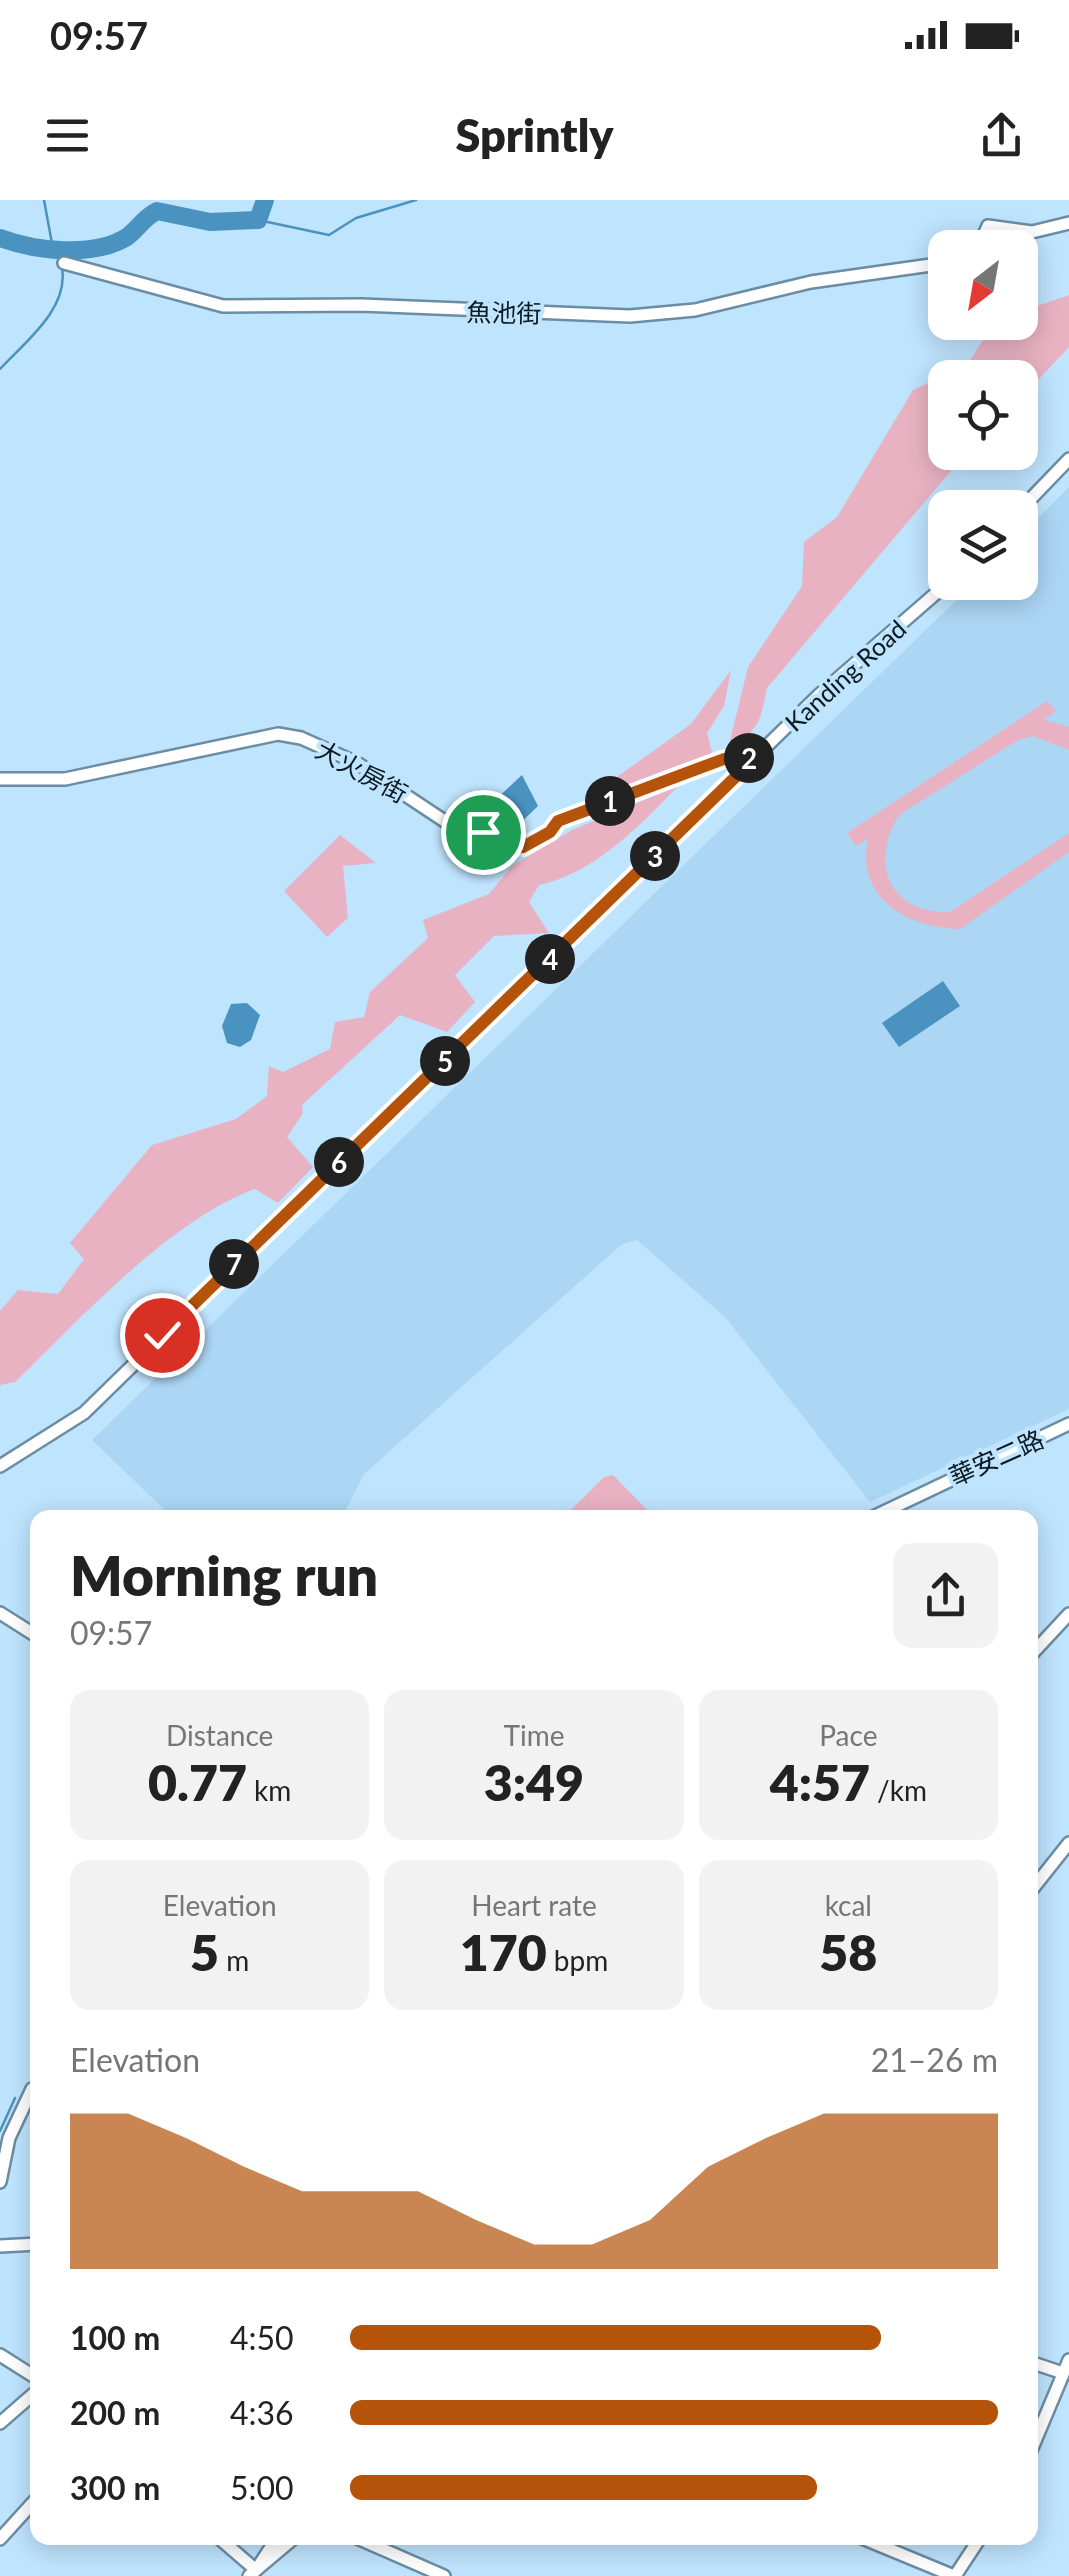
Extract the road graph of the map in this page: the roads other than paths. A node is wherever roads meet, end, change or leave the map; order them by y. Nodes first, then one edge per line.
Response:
1 (1069, 223) edge
2 (986, 230) edge
3 (1017, 230) edge
4 (1038, 231) edge
5 (64, 263) dead end
6 (928, 265) edge
7 (1069, 459) edge
8 (1038, 491) edge
9 (929, 600) edge
10 (755, 758) junction
11 (0, 779) edge
12 (469, 828) junction
13 (504, 858) dead end
14 (1069, 1424) edge
15 (0, 1466) edge
16 (888, 1510) edge
17 (0, 1613) edge
18 (1069, 1614) edge
19 (30, 1632) edge
20 (1038, 1647) edge
21 (1069, 1842) edge
22 (1038, 1882) edge
23 (30, 2097) edge
24 (0, 2182) edge
25 (30, 2244) edge
26 (0, 2246) edge
27 (0, 2356) edge
28 (1069, 2360) edge
29 (1038, 2365) edge
30 (1063, 2373) junction
31 (30, 2375) edge
32 (1069, 2386) edge
33 (30, 2397) edge
34 (0, 2422) edge
35 (1038, 2434) edge
36 (30, 2506) edge
37 (0, 2538) edge
38 (225, 2545) edge
39 (272, 2545) edge
40 (286, 2545) edge
41 (374, 2545) edge
42 (879, 2545) edge
43 (975, 2545) edge
44 (252, 2573) edge
45 (444, 2576) edge
46 (955, 2576) edge

1 - 4 street
2 - 3 street
5 - 6 street, 魚池街
7 - 8 street
9 - 10 street, Kanding Road
10 - 12 street, 大火房街
10 - 15 street, Kanding Road
11 - 12 street, 大火房街
12 - 13 street
14 - 16 street, 華安二路
17 - 19 street
18 - 20 street
21 - 22 street
23 - 24 street
25 - 26 street
27 - 31 street
28 - 30 street
29 - 30 street
30 - 32 street
30 - 35 street
33 - 34 street
36 - 37 street
38 - 44 street
39 - 44 street
40 - 44 street
41 - 45 street
42 - 46 street
43 - 46 street

